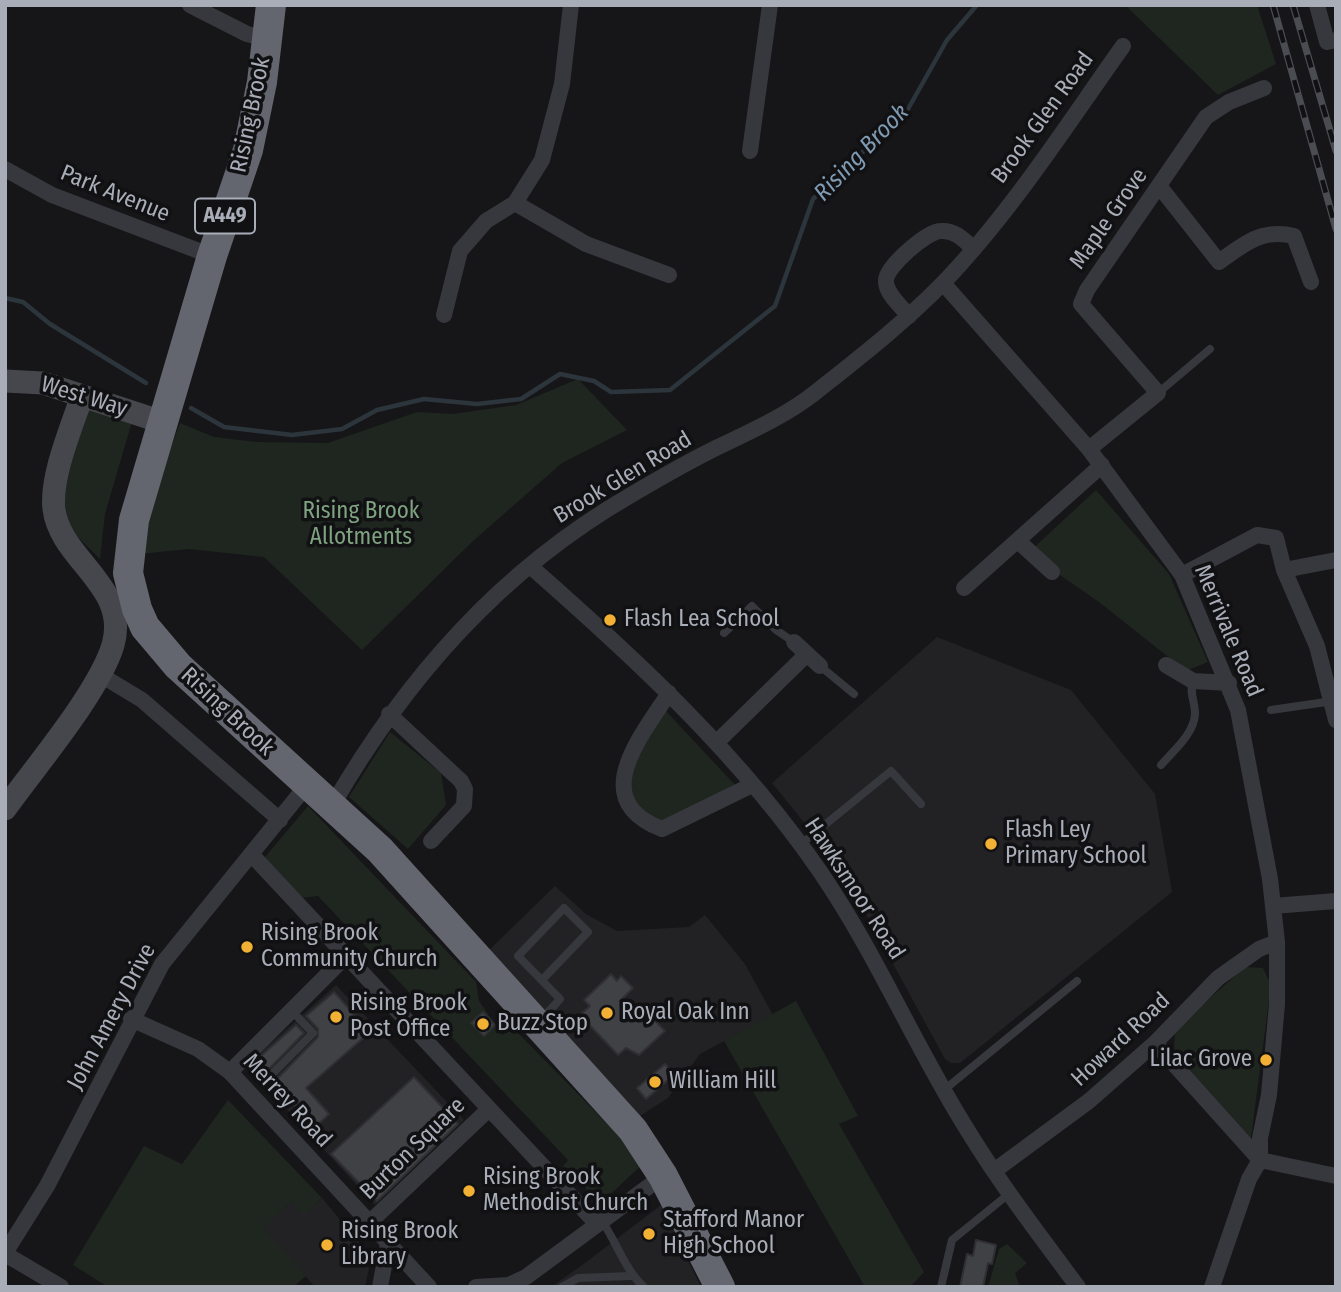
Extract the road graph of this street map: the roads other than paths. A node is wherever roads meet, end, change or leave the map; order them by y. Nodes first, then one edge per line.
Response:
1 (190, 5) edge
2 (271, 5) edge
3 (571, 5) edge
4 (770, 5) edge
5 (1317, 5) edge
6 (267, 39) junction
7 (1336, 40) edge
8 (1123, 46) dead end
9 (1264, 88) dead end
10 (750, 150) dead end
11 (5, 169) edge
12 (1160, 187) junction
13 (515, 203) junction
14 (974, 249) junction
15 (212, 256) junction
16 (668, 275) dead end
17 (1311, 282) dead end
18 (943, 283) junction
19 (444, 315) dead end
20 (909, 316) junction
21 (1210, 349) dead end
22 (5, 381) edge
23 (1158, 393) junction
24 (82, 396) junction
25 (162, 422) junction
26 (1089, 449) junction
27 (1101, 465) junction
28 (1018, 541) junction
29 (1336, 561) edge
30 (530, 566) junction
31 (1284, 570) junction
32 (1052, 572) dead end
33 (1182, 575) junction
34 (964, 588) dead end
35 (724, 633) dead end
36 (794, 642) joint
37 (807, 654) junction
38 (1166, 665) dead end
39 (820, 666) joint
40 (99, 674) junction
41 (1193, 681) junction
42 (1229, 682) junction
43 (669, 693) junction
44 (854, 694) dead end
45 (1333, 694) edge
46 (1271, 710) dead end
47 (389, 714) junction
48 (1336, 720) edge
49 (716, 743) junction
50 (1161, 765) dead end
51 (307, 785) junction
52 (752, 785) junction
53 (921, 804) dead end
54 (332, 806) junction
55 (5, 809) edge
56 (280, 820) junction
57 (431, 841) dead end
58 (800, 845) junction
59 (252, 855) junction
60 (1336, 901) edge
61 (1273, 906) junction
62 (1277, 943) junction
63 (347, 955) junction
64 (542, 980) junction
65 (1077, 981) dead end
66 (291, 1010) junction
67 (131, 1019) junction
68 (536, 1026) junction
69 (1155, 1043) junction
70 (229, 1072) junction
71 (274, 1072) dead end
72 (944, 1090) junction
73 (489, 1108) junction
74 (1260, 1160) junction
75 (994, 1171) junction
76 (663, 1176) junction
77 (1336, 1176) edge
78 (1010, 1193) junction
79 (369, 1223) junction
80 (600, 1223) junction
81 (387, 1244) junction
82 (5, 1254) edge
83 (631, 1276) junction
84 (61, 1287) edge
85 (380, 1287) edge
86 (429, 1287) edge
87 (475, 1287) edge
88 (493, 1287) edge
89 (562, 1287) edge
90 (644, 1287) edge
91 (720, 1287) edge
92 (941, 1287) edge
93 (1078, 1287) edge
94 (1212, 1287) edge

1 - 6 street
2 - 6 highway, Rising Brook / A449
3 - 13 street
4 - 10 street
5 - 7 street
6 - 15 highway, Rising Brook / A449
8 - 14 street, Brook Glen Road
9 - 12 street, Maple Grove
11 - 15 street, Park Avenue
12 - 17 street
12 - 23 street, Maple Grove
13 - 16 street
13 - 19 street
14 - 18 street, Brook Glen Road
14 - 20 street
15 - 25 highway, Rising Brook / A449
18 - 20 street, Brook Glen Road
18 - 26 street, Merrivale Road
20 - 30 street, Brook Glen Road
21 - 23 lane
22 - 24 street, West Way
23 - 26 street
24 - 25 street, West Way
24 - 40 street
25 - 51 highway, Rising Brook / A449
26 - 27 street, Merrivale Road
27 - 28 street
27 - 33 street, Merrivale Road
28 - 32 street
28 - 34 street
29 - 31 street
30 - 43 street, Hawksmoor Road
30 - 47 street, Brook Glen Road
31 - 33 street
31 - 45 street
33 - 42 street, Merrivale Road
35 - 36 lane
36 - 37 street
37 - 39 street
37 - 49 street
38 - 41 street
39 - 44 lane
40 - 55 street
40 - 56 street
41 - 42 street
41 - 50 lane
42 - 61 street, Merrivale Road
43 - 49 street, Hawksmoor Road
43 - 52 street
45 - 46 lane
45 - 48 street
47 - 54 street, Brook Glen Road
47 - 57 street
49 - 52 street, Hawksmoor Road
51 - 54 highway, Rising Brook / A449
51 - 56 street, John Amery Drive
52 - 58 street, Hawksmoor Road
53 - 58 lane
54 - 68 highway, Rising Brook / A449
56 - 59 street, John Amery Drive
58 - 72 street, Hawksmoor Road
59 - 63 street, Burton Square
59 - 67 street, John Amery Drive
60 - 61 street
61 - 62 street, Merrivale Road
62 - 69 street, Howard Road
62 - 74 street, Merrivale Road
63 - 66 street
63 - 73 street, Burton Square
64 - 64 lane
64 - 68 lane
65 - 72 lane
66 - 70 street
66 - 71 lane
67 - 70 street, Merrey Road
67 - 82 street, John Amery Drive
68 - 76 highway, Rising Brook / A449
69 - 74 street
69 - 75 street, Howard Road
70 - 79 street, Merrey Road
72 - 75 street, Hawksmoor Road
73 - 79 street, Burton Square
73 - 80 street, Burton Square
74 - 77 street
74 - 94 street, Merrivale Road
75 - 78 street, Hawksmoor Road
76 - 80 street
76 - 91 highway, Rising Brook / A449
78 - 92 lane
78 - 93 street, Hawksmoor Road
79 - 81 street, Merrey Road
80 - 83 lane
80 - 88 street
81 - 85 street
81 - 86 street, Merrey Road
82 - 84 street
83 - 89 lane
83 - 90 lane
87 - 88 street

